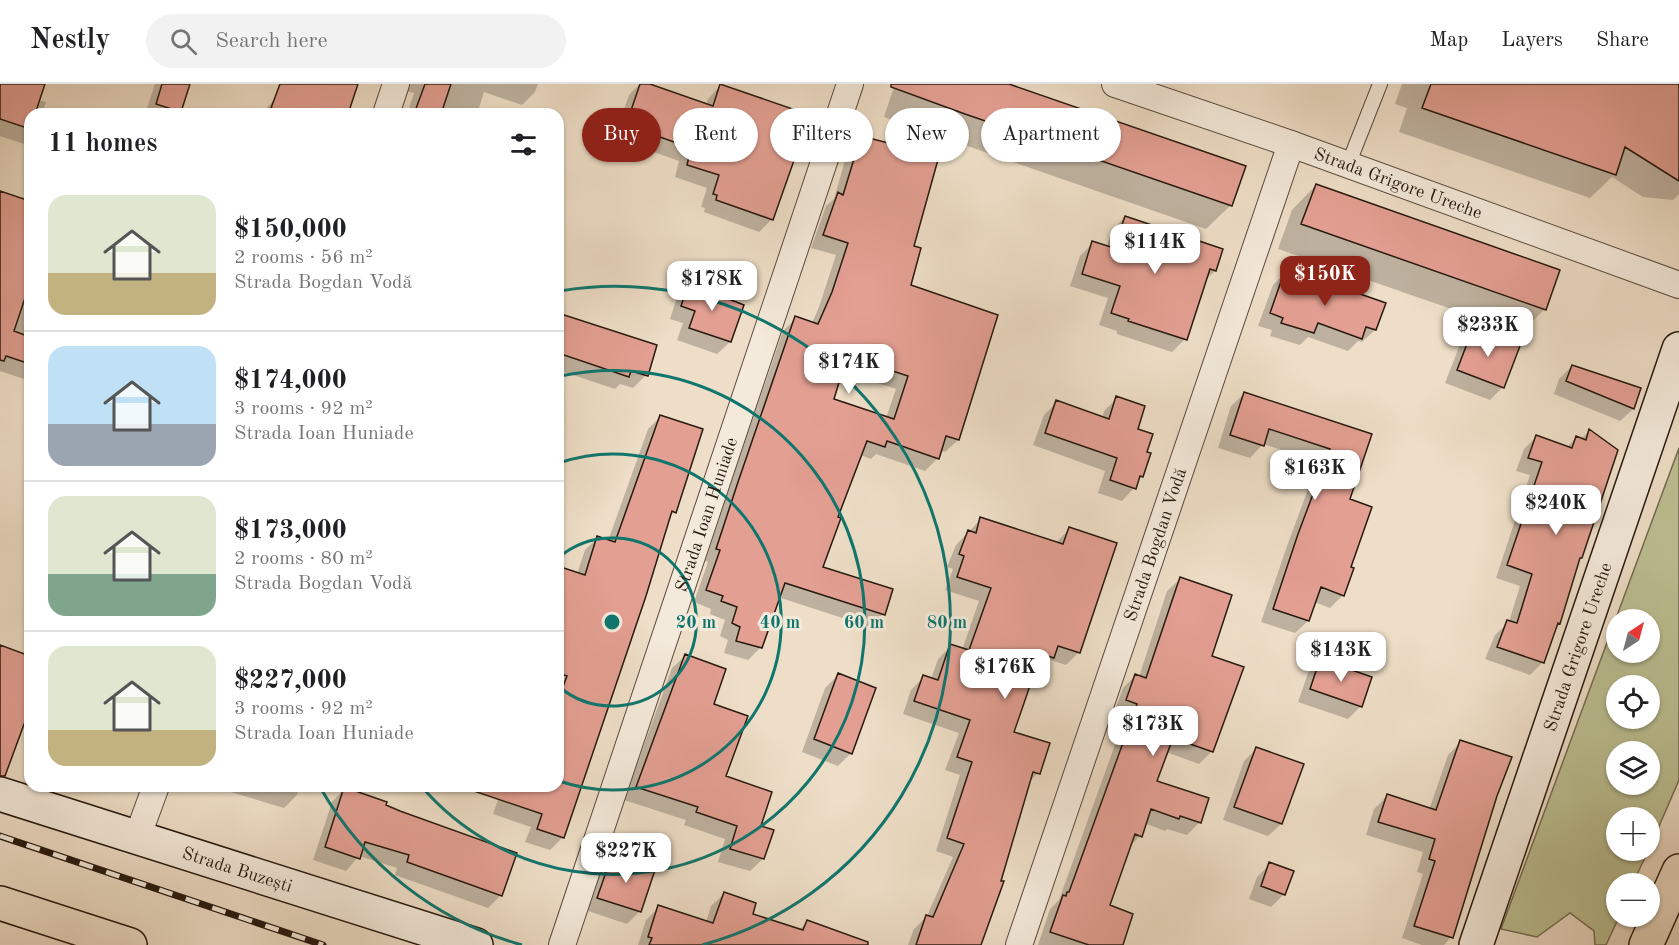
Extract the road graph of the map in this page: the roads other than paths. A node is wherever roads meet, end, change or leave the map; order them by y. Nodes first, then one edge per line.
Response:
1 (396, 84) edge
2 (850, 84) edge
3 (1115, 84) edge
4 (1380, 84) edge
5 (388, 108) edge
6 (1291, 144) junction
7 (1348, 165) junction
8 (1679, 285) edge
9 (1679, 349) edge
10 (154, 792) edge
11 (0, 794) edge
12 (137, 838) junction
13 (1679, 871) edge
14 (0, 903) edge
15 (1646, 944) edge
16 (130, 945) edge
17 (476, 945) edge
18 (562, 945) edge
19 (1019, 945) edge
20 (1476, 945) edge

1 - 5 street
2 - 18 street, Strada Ioan Huniade
3 - 6 street, Strada Grigore Ureche
4 - 7 lane
6 - 7 street, Strada Grigore Ureche
6 - 19 street, Strada Bogdan Vodă
7 - 8 street, Strada Grigore Ureche
9 - 20 main road, Strada Grigore Ureche
10 - 12 street
11 - 12 main road, Strada Buzești
12 - 17 main road, Strada Buzești
13 - 15 main road
14 - 16 main road

